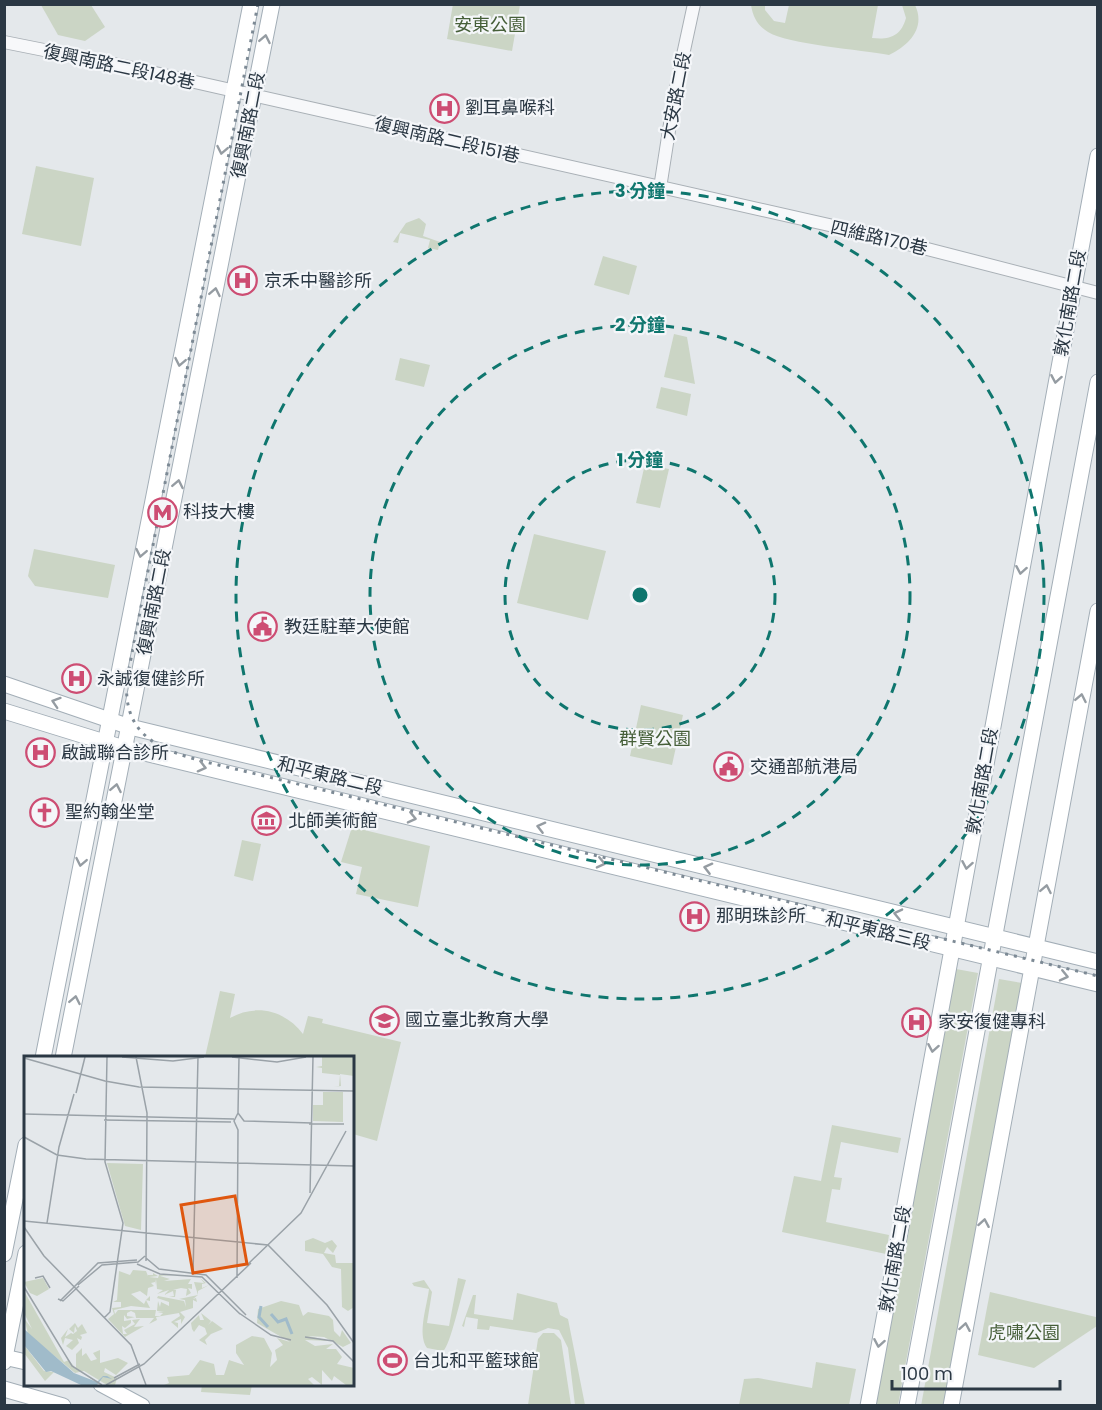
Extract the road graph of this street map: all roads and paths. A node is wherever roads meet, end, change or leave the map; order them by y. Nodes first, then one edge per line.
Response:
1 (251, 4) edge
2 (272, 4) edge
3 (694, 4) edge
4 (4, 42) edge
5 (234, 93) junction
6 (254, 97) junction
7 (1098, 156) edge
8 (660, 188) junction
9 (1073, 287) junction
10 (1098, 293) edge
11 (1098, 382) edge
12 (1098, 611) edge
13 (4, 684) edge
14 (4, 711) edge
15 (108, 719) junction
16 (130, 727) junction
17 (105, 743) junction
18 (124, 748) junction
19 (658, 856) joint
20 (659, 877) joint
21 (955, 928) junction
22 (993, 937) junction
23 (1035, 947) junction
24 (951, 950) junction
25 (989, 958) junction
26 (1098, 962) edge
27 (1031, 968) junction
28 (1098, 984) edge
29 (43, 1056) edge
30 (63, 1056) edge
31 (24, 1155) edge
32 (4, 1254) edge
33 (24, 1263) edge
34 (5, 1358) edge
35 (24, 1362) edge
36 (105, 1386) edge
37 (4, 1389) edge
38 (63, 1406) edge
39 (142, 1406) edge
40 (868, 1406) edge
41 (907, 1406) edge
42 (951, 1406) edge

1 - 5 main road, 復興南路二段
6 -> 2 main road, 復興南路二段
3 - 8 street, 大安路二段
4 - 5 street, 復興南路二段148巷
5 - 6 street, 復興南路二段151巷
5 -> 15 main road, 復興南路二段
6 - 8 street, 復興南路二段151巷
16 -> 6 main road, 復興南路二段
7 - 9 main road, 敦化南路二段
8 - 9 street, 四維路170巷
9 - 10 street, 四維路170巷
9 -> 21 main road, 敦化南路二段
11 - 22 main road, 敦化南路二段
23 -> 12 main road
15 -> 13 main road, 和平東路二段
14 - 17 main road, 和平東路二段
15 - 16 main road, 和平東路二段
15 - 17 main road, 復興南路二段
16 - 18 main road, 復興南路二段
19 -> 16 main road, 和平東路二段
17 - 18 main road, 和平東路二段
17 -> 29 main road, 復興南路二段
18 -> 20 main road, 和平東路二段
30 -> 18 main road, 復興南路二段
21 -> 19 main road, 和平東路三段
20 - 24 main road, 和平東路三段
21 - 22 main road, 和平東路三段
21 - 24 main road, 敦化南路二段
22 - 23 main road, 和平東路三段
22 - 25 main road, 敦化南路二段
23 - 26 main road, 和平東路三段
23 - 27 main road
24 - 25 main road, 和平東路三段
24 -> 40 main road, 敦化南路二段
25 - 27 main road, 和平東路三段
25 - 41 main road, 敦化南路二段
27 -> 28 main road, 和平東路三段
42 -> 27 main road
31 - 32 main road
33 - 34 main road
34 - 35 main road
36 - 39 main road
37 - 38 main road

